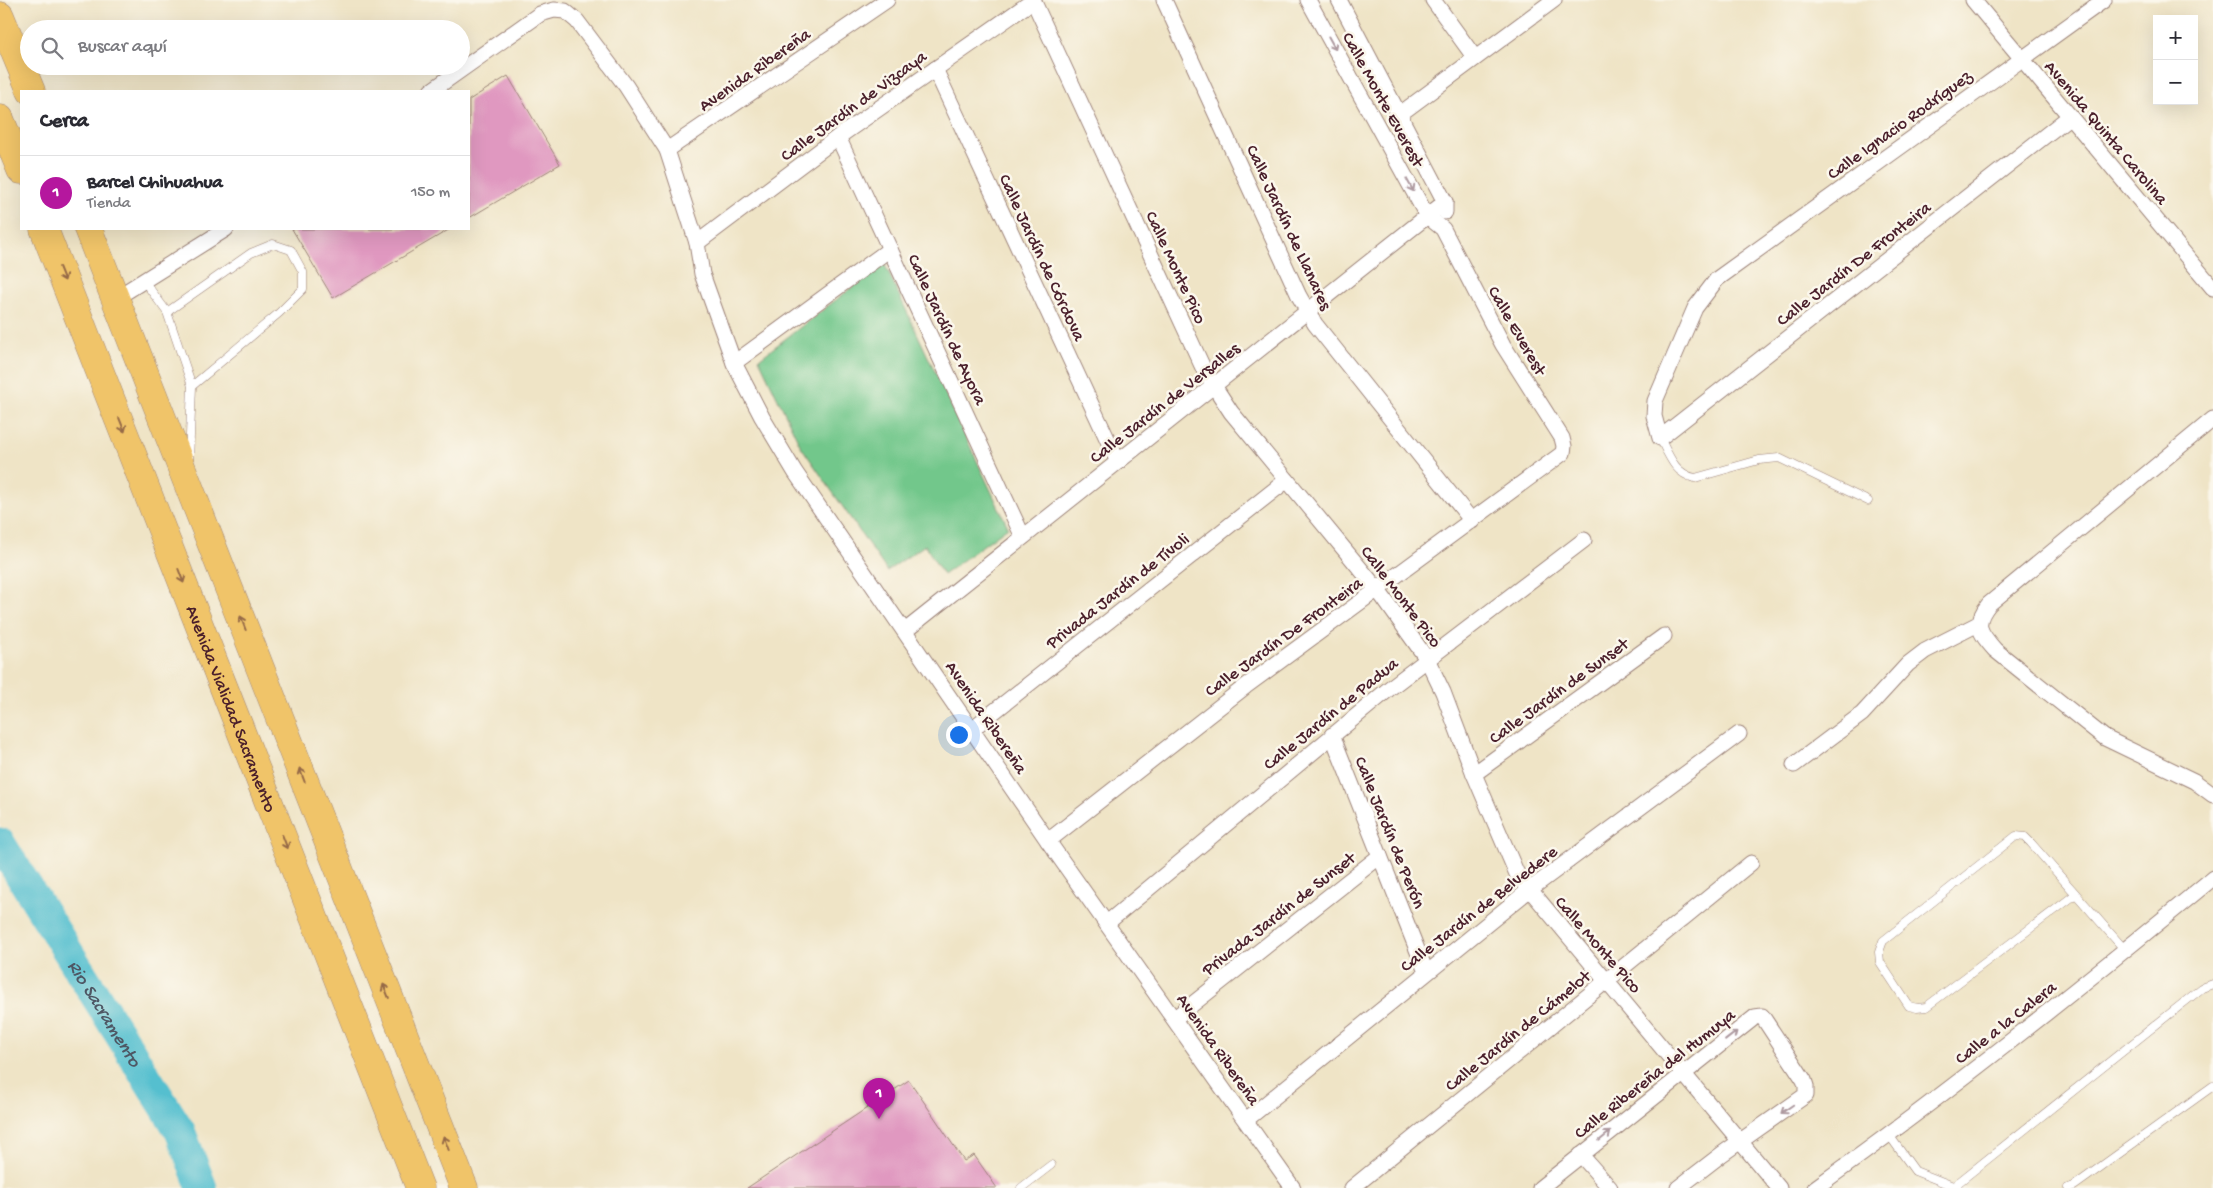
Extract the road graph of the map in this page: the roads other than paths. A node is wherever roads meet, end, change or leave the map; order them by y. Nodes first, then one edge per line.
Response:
1 (887, 0) edge
2 (1033, 0) edge
3 (1164, 0) edge
4 (1308, 0) edge
5 (1338, 0) edge
6 (1433, 0) edge
7 (1554, 0) edge
8 (1973, 0) edge
9 (2104, 0) edge
10 (0, 16) edge
11 (1475, 58) junction
12 (2021, 59) junction
13 (470, 63) edge
14 (20, 64) edge
15 (935, 69) junction
16 (24, 75) edge
17 (454, 75) edge
18 (31, 90) edge
19 (432, 90) edge
20 (1400, 114) junction
21 (2069, 117) junction
22 (0, 120) edge
23 (838, 137) junction
24 (667, 150) junction
25 (20, 168) edge
26 (1445, 202) junction
27 (1427, 216) junction
28 (1443, 229) junction
29 (44, 230) edge
30 (88, 230) edge
31 (224, 230) edge
32 (697, 243) junction
33 (890, 249) junction
34 (144, 281) junction
35 (2213, 288) edge
36 (116, 298) junction
37 (167, 312) junction
38 (1308, 312) junction
39 (734, 363) junction
40 (192, 386) junction
41 (1214, 387) junction
42 (2213, 418) edge
43 (1660, 438) junction
44 (1564, 446) joint
45 (1118, 462) junction
46 (1287, 480) junction
47 (189, 484) junction
48 (1868, 501) dead end
49 (1472, 521) junction
50 (1023, 537) junction
51 (1584, 540) dead end
52 (1377, 589) junction
53 (1978, 624) junction
54 (905, 631) junction
55 (1664, 636) dead end
56 (1427, 659) junction
57 (972, 729) junction
58 (1739, 734) dead end
59 (1332, 735) junction
60 (1794, 765) dead end
61 (1474, 774) junction
62 (2213, 795) edge
63 (1048, 841) junction
64 (1380, 856) junction
65 (1751, 863) dead end
66 (2213, 878) edge
67 (1529, 890) junction
68 (2076, 894) junction
69 (1107, 923) junction
70 (2125, 950) junction
71 (1426, 972) junction
72 (1606, 981) junction
73 (2213, 984) edge
74 (1175, 1018) junction
75 (1683, 1073) junction
76 (2213, 1086) edge
77 (1246, 1120) junction
78 (1889, 1136) junction
79 (1740, 1141) junction
80 (1581, 1155) junction
81 (1051, 1165) dead end
82 (1956, 1187) edge
83 (420, 1188) edge
84 (464, 1188) edge
85 (1021, 1188) edge
86 (1293, 1188) edge
87 (1352, 1188) edge
88 (1540, 1188) edge
89 (1610, 1188) edge
90 (1678, 1188) edge
91 (1779, 1188) edge
92 (1815, 1188) edge
93 (2068, 1188) edge

1 - 24 street, Avenida Ribereña
2 - 15 street, Calle Jardín de Vizcaya
2 - 41 street, Calle Monte Pico
3 - 38 street, Calle Jardín de Llanares
4 -> 27 street, Calle Monte Everest
5 - 20 street, Calle Monte Everest
6 - 11 street
7 - 11 street
8 - 12 street, Avenida Quinta Carolina
9 - 12 street, Calle Ignacio Rodríguez
10 - 14 highway
11 - 20 street
12 - 21 street, Avenida Quinta Carolina
12 - 43 street, Calle Ignacio Rodríguez
13 - 24 street, Avenida Ribereña
15 - 23 street, Calle Jardín de Vizcaya
15 - 45 street, Calle Jardín de Córdova
16 - 18 highway
17 - 19 street, Avenida Ribereña
20 - 26 street, Calle Monte Everest
21 - 35 street, Avenida Quinta Carolina
21 - 43 street, Calle Jardín De Fronteira
22 - 25 highway
23 - 32 street, Calle Jardín de Vizcaya
23 - 33 street, Calle Jardín de Ayora
24 - 32 street, Avenida Ribereña
26 - 27 street, Calle Jardín de Versalles
26 - 28 street
27 - 28 street, Calle Everest
27 - 38 street, Calle Jardín de Versalles
28 - 44 street, Calle Everest
29 -> 83 highway, Avenida Vialidad Sacramento
30 - 36 highway
31 - 34 street
32 - 39 street, Avenida Ribereña
33 - 39 street
33 - 50 street, Calle Jardín de Ayora
34 - 36 street
34 - 37 lane
36 - 47 highway
37 - 40 lane
37 - 40 lane
38 - 41 street, Calle Jardín de Versalles
38 - 49 street, Calle Jardín de Llanares
39 - 54 street, Avenida Ribereña
40 - 47 lane
41 - 45 street, Calle Jardín de Versalles
41 - 46 street, Calle Monte Pico
42 - 53 street
43 - 48 lane
44 - 49 street, Calle Jardín De Fronteira
45 - 50 street, Calle Jardín de Versalles
46 - 52 street, Calle Monte Pico
46 - 57 street, Privada Jardín de Tívoli
84 -> 47 highway
49 - 52 street, Calle Jardín De Fronteira
50 - 54 street, Calle Jardín de Versalles
51 - 56 street, Calle Jardín de Padua
52 - 56 street, Calle Monte Pico
52 - 63 street, Calle Jardín De Fronteira
53 - 60 street
53 - 62 street
54 - 57 street, Avenida Ribereña
55 - 61 street, Calle Jardín de Sunset
56 - 59 street, Calle Jardín de Padua
56 - 61 street, Calle Monte Pico
57 - 63 street, Avenida Ribereña
58 - 67 street, Calle Jardín de Belvedere
59 - 64 street, Calle Jardín de Perón
59 - 69 street, Calle Jardín de Padua
61 - 67 street, Calle Monte Pico
63 - 69 street, Avenida Ribereña
64 - 71 street, Calle Jardín de Perón
64 - 74 street, Privada Jardín de Sunset
65 - 72 street, Calle Jardín de Cámelot
66 - 70 street, Calle a la Calera
67 - 71 street, Calle Jardín de Belvedere
67 - 72 street, Calle Monte Pico
68 - 68 lane
68 - 70 lane
69 - 74 street, Avenida Ribereña
70 - 78 street, Calle a la Calera
71 - 77 street, Calle Jardín de Belvedere
72 - 75 street, Calle Monte Pico
72 - 87 street, Calle Jardín de Cámelot
73 - 82 lane
74 - 77 street, Avenida Ribereña
75 - 79 street, Calle Monte Pico
75 -> 79 street, Calle Ribereña del Humuya
80 -> 75 street, Calle Ribereña del Humuya
76 - 93 lane
77 - 86 street, Avenida Ribereña
78 - 82 lane
78 - 92 street, Calle a la Calera
79 - 90 street, Calle Ribereña del Humuya
79 - 91 street, Calle Monte Pico
80 - 88 street, Calle Ribereña del Humuya
80 - 89 street
81 - 85 lane

